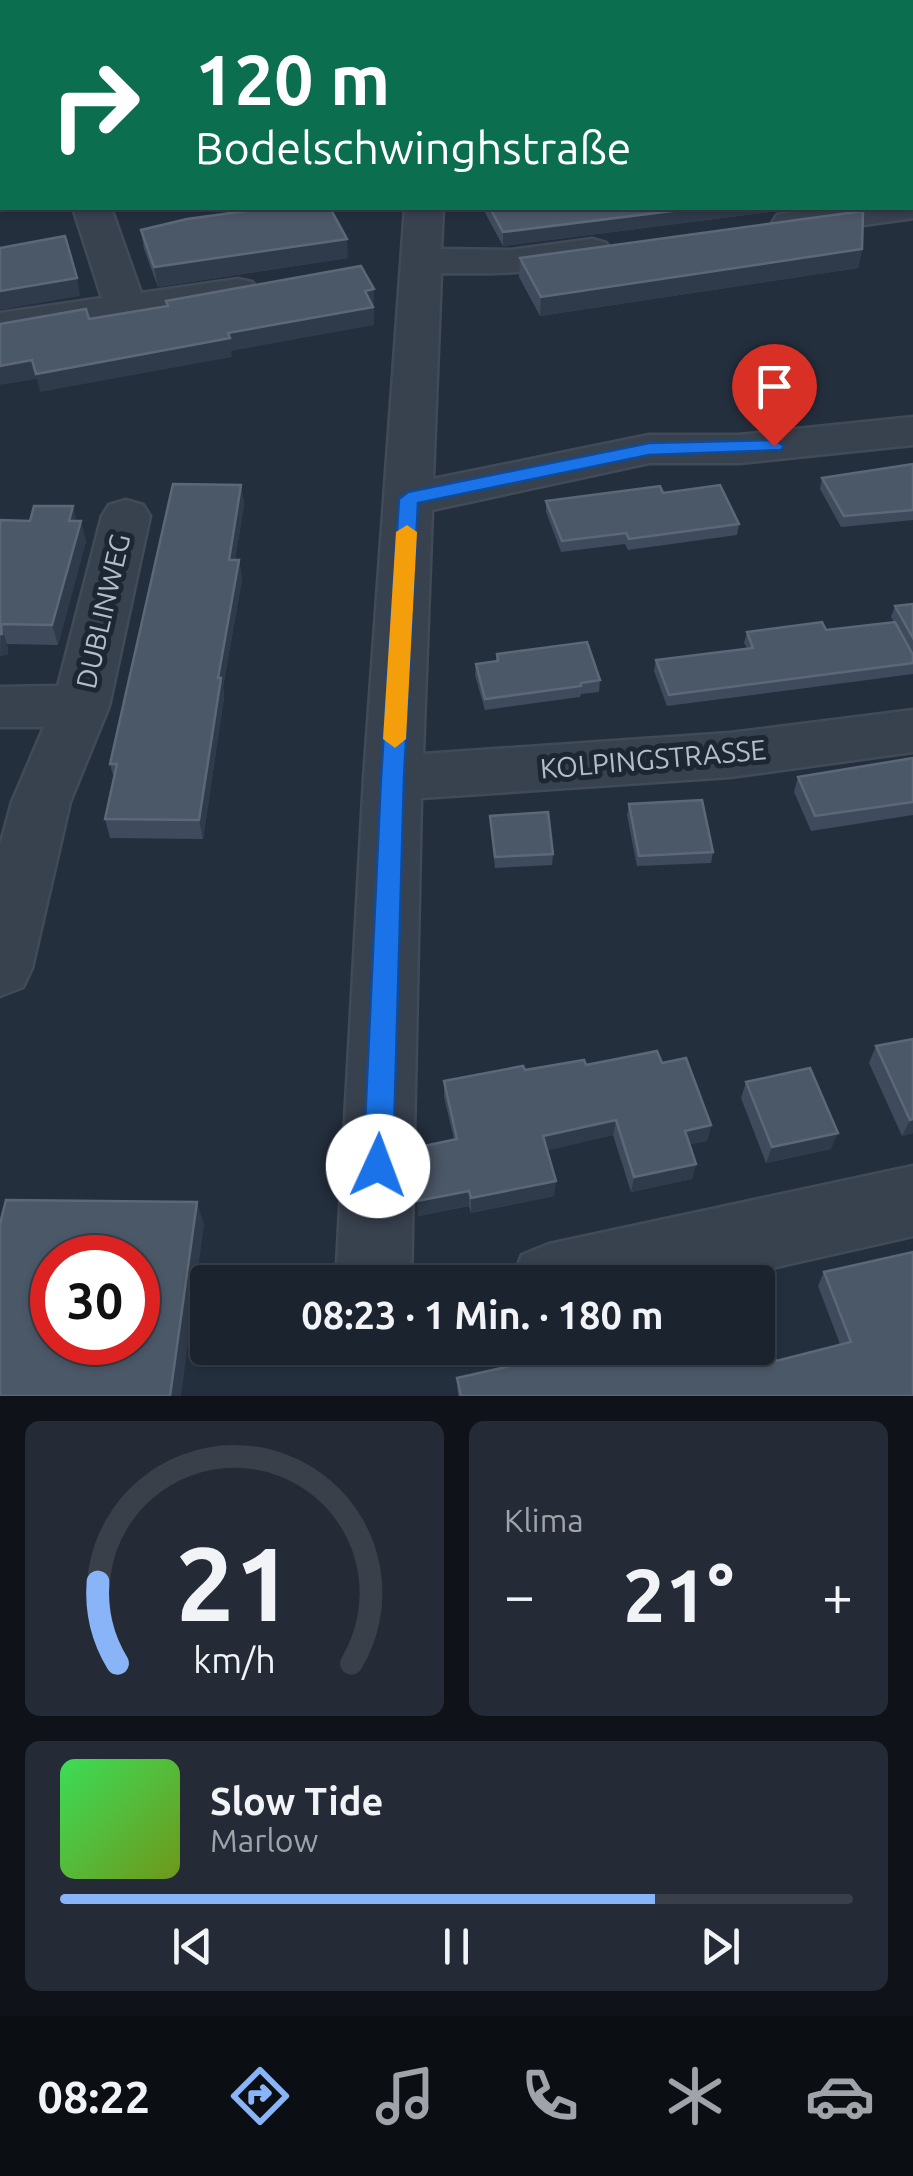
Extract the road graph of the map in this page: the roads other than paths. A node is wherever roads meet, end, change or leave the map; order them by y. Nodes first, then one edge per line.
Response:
1 (93, 210) edge
2 (889, 210) edge
3 (748, 229) edge
4 (422, 234) edge
5 (630, 246) edge
6 (268, 286) edge
7 (125, 305) junction
8 (0, 326) edge
9 (913, 431) edge
10 (408, 499) junction
11 (126, 516) dead end
12 (81, 706) junction
13 (0, 707) edge
14 (913, 731) edge
15 (392, 778) junction
16 (0, 968) edge
17 (913, 1201) edge
18 (375, 1265) edge
19 (625, 1265) edge

1 - 7 street
2 - 3 street
4 - 5 street
4 - 10 street
6 - 7 street
7 - 8 street
9 - 10 street
10 - 15 street
11 - 12 street, DUBLINWEG
12 - 13 street, DUBLINWEG
12 - 16 street, DUBLINWEG
14 - 15 street, KOLPINGSTRASSE
15 - 18 street
17 - 19 street

